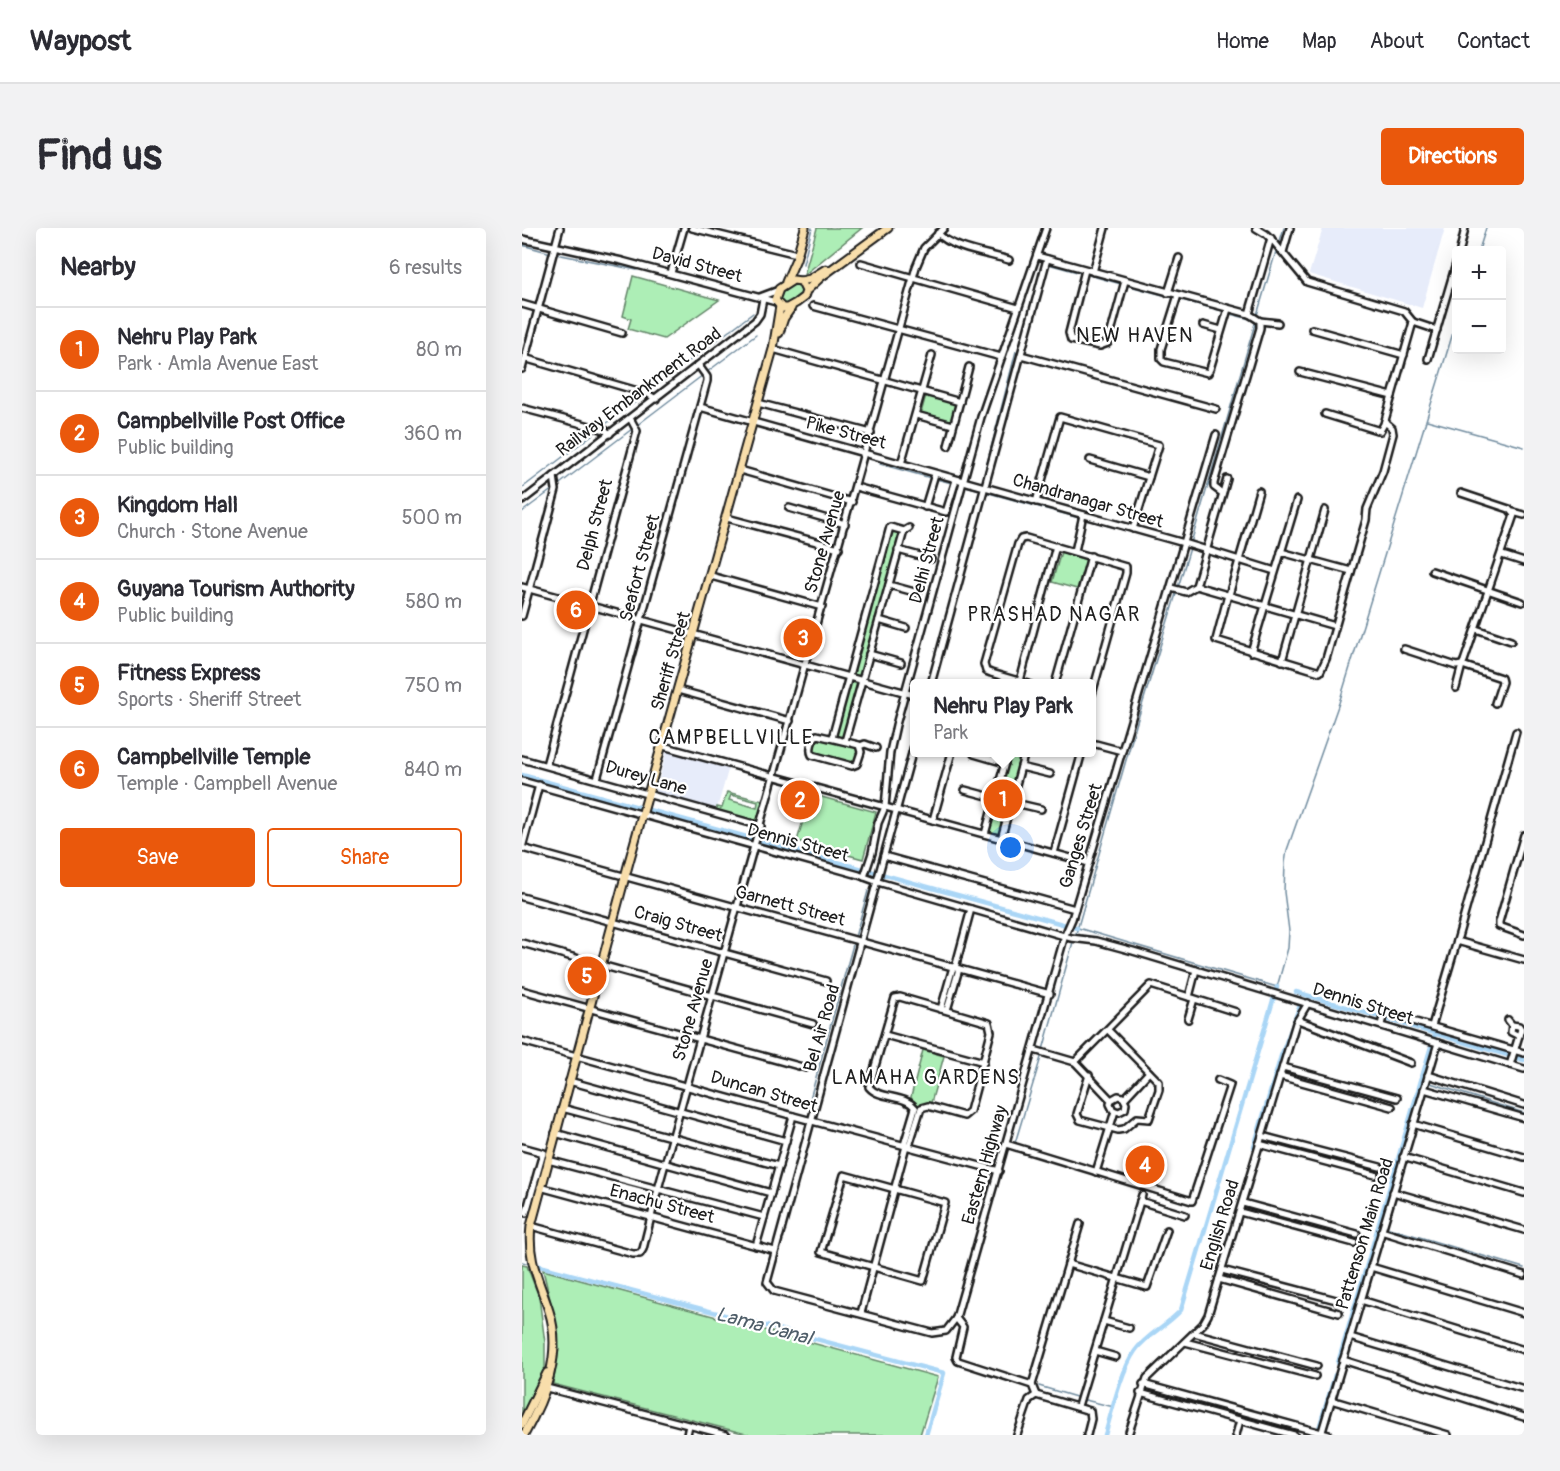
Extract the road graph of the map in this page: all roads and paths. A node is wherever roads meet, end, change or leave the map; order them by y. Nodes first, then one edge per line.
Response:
1 (560, 228) edge
2 (684, 228) edge
3 (692, 228) edge
4 (805, 228) edge
5 (881, 228) edge
6 (888, 228) edge
7 (944, 228) edge
8 (1046, 228) edge
9 (1105, 228) edge
10 (1256, 228) edge
11 (1290, 228) edge
12 (1465, 228) edge
13 (938, 233) junction
14 (522, 239) edge
15 (1272, 240) junction
16 (1461, 246) edge
17 (553, 251) junction
18 (1283, 252) junction
19 (797, 255) junction
20 (1037, 256) junction
21 (1179, 258) dead end
22 (1009, 260) dead end
23 (861, 263) dead end
24 (1045, 263) junction
25 (794, 265) junction
26 (1085, 270) junction
27 (1092, 272) junction
28 (671, 273) junction
29 (820, 275) junction
30 (1452, 278) edge
31 (914, 279) junction
32 (800, 280) junction
33 (786, 283) junction
34 (1125, 284) junction
35 (776, 291) junction
36 (807, 291) junction
37 (1168, 293) junction
38 (761, 298) junction
39 (1177, 298) junction
40 (522, 304) edge
41 (778, 304) junction
42 (813, 306) dead end
43 (791, 307) junction
44 (1018, 308) junction
45 (538, 309) junction
46 (1227, 312) junction
47 (1255, 317) junction
48 (1413, 322) junction
49 (1278, 323) dead end
50 (1203, 325) dead end
51 (1312, 329) dead end
52 (900, 330) junction
53 (1221, 330) junction
54 (1437, 330) junction
55 (622, 333) dead end
56 (774, 346) junction
57 (932, 355) dead end
58 (1021, 355) junction
59 (1404, 355) junction
60 (1001, 357) junction
61 (524, 358) edge
62 (1428, 359) dead end
63 (699, 366) junction
64 (969, 367) dead end
65 (522, 369) edge
66 (1300, 372) dead end
67 (885, 381) junction
68 (922, 392) junction
69 (1392, 396) junction
70 (656, 399) junction
71 (960, 402) junction
72 (758, 403) junction
73 (700, 407) junction
74 (522, 408) edge
75 (1216, 409) dead end
76 (1325, 414) dead end
77 (916, 415) junction
78 (1385, 422) junction
79 (753, 423) junction
80 (634, 425) junction
81 (953, 425) junction
82 (871, 433) junction
83 (610, 434) junction
84 (1216, 435) dead end
85 (948, 446) dead end
86 (865, 453) junction
87 (1090, 460) dead end
88 (901, 464) junction
89 (740, 470) junction
90 (935, 474) junction
91 (1149, 477) junction
92 (554, 478) junction
93 (1227, 480) dead end
94 (963, 482) junction
95 (955, 483) junction
96 (856, 487) junction
97 (983, 489) junction
98 (1259, 491) dead end
99 (1222, 493) junction
100 (1461, 494) dead end
101 (1296, 500) dead end
102 (522, 501) edge
103 (852, 502) junction
104 (1036, 502) junction
105 (925, 507) junction
106 (789, 508) dead end
107 (1325, 510) dead end
108 (1513, 512) junction
109 (1524, 515) edge
110 (727, 518) junction
111 (1083, 518) junction
112 (845, 524) junction
113 (1133, 529) junction
114 (1188, 545) junction
115 (1056, 546) junction
116 (839, 548) junction
117 (898, 550) junction
118 (1207, 550) junction
119 (1075, 551) junction
120 (1281, 552) junction
121 (1502, 555) junction
122 (1091, 556) junction
123 (931, 559) dead end
124 (1239, 560) junction
125 (1310, 560) junction
126 (1524, 562) edge
127 (1275, 571) junction
128 (1351, 571) junction
129 (1432, 571) dead end
130 (711, 576) junction
131 (889, 585) junction
132 (1196, 586) junction
133 (522, 587) edge
134 (529, 589) junction
135 (1175, 589) junction
136 (1489, 591) junction
137 (918, 593) dead end
138 (1228, 595) junction
139 (1522, 602) dead end
140 (589, 605) junction
141 (1264, 606) junction
142 (822, 607) junction
143 (1295, 615) junction
144 (522, 616) edge
145 (642, 619) junction
146 (879, 620) junction
147 (1335, 626) junction
148 (906, 628) dead end
149 (1476, 629) junction
150 (694, 633) junction
151 (1511, 641) dead end
152 (1404, 649) dead end
153 (1251, 652) junction
154 (869, 654) junction
155 (1282, 661) junction
156 (901, 663) dead end
157 (1462, 665) junction
158 (806, 666) junction
159 (849, 677) junction
160 (932, 679) edge
161 (1012, 679) edge
162 (1021, 679) edge
163 (1056, 679) edge
164 (1096, 679) edge
165 (862, 681) junction
166 (1456, 688) dead end
167 (678, 690) junction
168 (905, 692) junction
169 (910, 694) edge
170 (1495, 703) dead end
171 (790, 721) junction
172 (1516, 732) dead end
173 (832, 738) junction
174 (845, 741) junction
175 (1096, 744) edge
176 (663, 746) junction
177 (860, 746) junction
178 (876, 748) dead end
179 (1122, 751) junction
180 (911, 757) edge
181 (951, 757) edge
182 (984, 757) edge
183 (1007, 757) edge
184 (1024, 757) edge
185 (1081, 757) edge
186 (522, 759) edge
187 (1005, 763) junction
188 (546, 765) junction
189 (1021, 767) junction
190 (1050, 774) dead end
191 (775, 777) junction
192 (597, 779) junction
193 (522, 781) edge
194 (539, 785) junction
195 (964, 790) dead end
196 (649, 795) junction
197 (995, 798) junction
198 (1011, 802) junction
199 (891, 809) junction
200 (1041, 809) dead end
201 (643, 814) junction
202 (933, 820) junction
203 (761, 826) junction
204 (985, 834) junction
205 (1524, 835) edge
206 (1001, 839) junction
207 (755, 847) junction
208 (522, 848) edge
209 (1054, 853) junction
210 (884, 856) junction
211 (1089, 863) junction
212 (625, 876) junction
213 (865, 878) junction
214 (876, 882) junction
215 (522, 897) edge
216 (737, 908) junction
217 (971, 909) junction
218 (1076, 909) junction
219 (614, 921) junction
220 (1070, 935) junction
221 (1524, 935) edge
222 (1457, 941) junction
223 (862, 942) junction
224 (522, 943) edge
225 (726, 953) junction
226 (1524, 960) edge
227 (601, 964) junction
228 (956, 968) junction
229 (1196, 970) junction
230 (826, 981) dead end
231 (522, 990) edge
232 (1050, 994) junction
233 (713, 997) junction
234 (1191, 998) junction
235 (1303, 1002) junction
236 (589, 1009) junction
237 (944, 1010) junction
238 (1236, 1012) dead end
239 (1188, 1019) dead end
240 (1298, 1020) junction
241 (1510, 1022) dead end
242 (813, 1024) dead end
243 (1382, 1025) junction
244 (1432, 1026) junction
245 (1108, 1030) junction
246 (885, 1035) junction
247 (1463, 1035) junction
248 (701, 1038) junction
249 (1521, 1038) edge
250 (522, 1041) edge
251 (1438, 1042) junction
252 (1460, 1049) junction
253 (1034, 1050) junction
254 (1515, 1050) junction
255 (1524, 1053) edge
256 (576, 1058) junction
257 (984, 1062) junction
258 (1075, 1062) junction
259 (1411, 1063) dead end
260 (1510, 1065) junction
261 (1283, 1067) junction
262 (806, 1068) dead end
263 (1524, 1069) edge
264 (1149, 1072) junction
265 (1089, 1075) junction
266 (1280, 1076) junction
267 (1427, 1076) junction
268 (1218, 1080) dead end
269 (569, 1081) junction
270 (687, 1086) junction
271 (1424, 1087) junction
272 (1397, 1098) dead end
273 (1124, 1099) junction
274 (1112, 1100) junction
275 (1524, 1105) edge
276 (1392, 1107) dead end
277 (562, 1108) junction
278 (918, 1109) junction
279 (1114, 1112) junction
280 (680, 1113) junction
281 (795, 1117) junction
282 (1524, 1118) edge
283 (812, 1121) junction
284 (1413, 1124) junction
285 (1110, 1128) junction
286 (555, 1133) junction
287 (1262, 1136) junction
288 (673, 1137) junction
289 (786, 1141) junction
290 (1006, 1144) junction
291 (1259, 1144) junction
292 (906, 1145) junction
293 (522, 1147) edge
294 (546, 1156) junction
295 (1403, 1157) junction
296 (1524, 1157) edge
297 (666, 1163) junction
298 (779, 1166) junction
299 (1380, 1167) dead end
300 (999, 1171) junction
301 (1096, 1172) junction
302 (1375, 1175) dead end
303 (540, 1187) junction
304 (658, 1189) junction
305 (895, 1189) junction
306 (771, 1192) junction
307 (1393, 1192) junction
308 (1524, 1193) edge
309 (1243, 1203) junction
310 (1240, 1212) junction
311 (526, 1213) dead end
312 (1185, 1215) dead end
313 (652, 1217) junction
314 (764, 1217) junction
315 (1080, 1224) dead end
316 (531, 1226) junction
317 (1167, 1230) dead end
318 (1524, 1230) edge
319 (1381, 1231) junction
320 (1357, 1234) dead end
321 (1354, 1243) dead end
322 (756, 1246) junction
323 (775, 1251) junction
324 (1068, 1264) junction
325 (874, 1267) junction
326 (1371, 1267) junction
327 (1222, 1270) junction
328 (1524, 1275) edge
329 (1117, 1279) junction
330 (1220, 1279) junction
331 (1361, 1300) junction
332 (1340, 1301) dead end
333 (1340, 1312) dead end
334 (861, 1313) junction
335 (1524, 1313) edge
336 (956, 1318) junction
337 (1104, 1321) junction
338 (1129, 1328) dead end
339 (1194, 1334) junction
340 (1350, 1337) junction
341 (1185, 1342) junction
342 (1524, 1350) edge
343 (1095, 1351) junction
344 (1116, 1357) dead end
345 (1343, 1360) junction
346 (1317, 1366) dead end
347 (1315, 1376) dead end
348 (1143, 1384) junction
349 (1032, 1385) junction
350 (544, 1387) junction
351 (1524, 1389) edge
352 (1140, 1393) junction
353 (1036, 1395) junction
354 (1331, 1400) junction
355 (1078, 1406) junction
356 (1524, 1417) edge
357 (1240, 1420) junction
358 (522, 1424) edge
359 (689, 1425) junction
360 (1281, 1433) edge
361 (1320, 1433) edge
362 (524, 1435) edge
363 (687, 1435) edge
364 (726, 1435) edge
365 (1017, 1435) edge
366 (1087, 1435) edge
367 (1128, 1435) edge
368 (1236, 1435) edge
369 (1294, 1435) edge
370 (1329, 1435) edge
371 (1448, 1435) edge

1 - 17 street
2 - 28 street
3 - 19 street
4 - 19 main road
5 - 29 main road
6 - 29 main road
7 - 13 street, Stone Avenue
8 - 20 street, Delhi Street
9 - 27 street
10 - 15 street
11 - 18 street
12 - 16 street
13 - 22 street
13 - 31 street, Stone Avenue
14 - 17 street, David Street
15 - 18 street
15 - 47 street
17 - 28 street, David Street
17 - 45 street
18 - 48 street
19 - 25 main road
20 - 24 street
20 - 44 street, Delhi Street
21 - 37 street
23 - 31 street
24 - 26 street
24 - 58 street, Delhi Street
25 - 32 main road
25 - 33 main road
26 - 27 street
26 - 34 street
27 - 34 street
28 - 38 street, David Street
29 - 32 main road
29 - 36 main road
30 - 54 street
31 - 44 street
31 - 52 street, Stone Avenue
32 - 33 main road
32 - 36 main road
33 - 35 main road
34 - 37 street
35 - 38 street, David Street
35 - 41 main road
36 - 43 main road
37 - 39 street
38 - 41 street, David Street
38 - 63 street, Railway Embankment Road
39 - 46 street
39 - 53 street
40 - 45 street
41 - 43 main road
41 - 56 main road, Sheriff Street
42 - 52 street
43 - 56 main road, Sheriff Street
44 - 60 street, Delhi Street
45 - 55 street
45 - 61 street
46 - 47 street
46 - 53 street
47 - 49 street
47 - 99 street
48 - 54 street
48 - 59 street
50 - 53 street
51 - 59 street
52 - 60 street
52 - 67 street, Stone Avenue
54 - 62 street
56 - 67 street
56 - 72 main road, Sheriff Street
57 - 68 street
58 - 75 street
58 - 97 street, Delhi Street
59 - 69 street
60 - 94 street, Delhi Street
61 - 65 street
61 - 70 street
63 - 70 street, Railway Embankment Road
63 - 73 street, Seafort Street
64 - 71 street
66 - 69 street
67 - 68 street
67 - 82 street, Stone Avenue
68 - 71 street
68 - 77 street
69 - 78 street
70 - 80 street, Railway Embankment Road
71 - 81 street
72 - 79 main road, Sheriff Street
72 - 82 street
73 - 79 street, Pike Street
73 - 145 street, Seafort Street
74 - 83 street
76 - 78 street
77 - 81 street
77 - 88 street
78 - 128 street
79 - 86 street, Pike Street
79 - 89 main road, Sheriff Street
80 - 83 street, Railway Embankment Road
80 - 140 street, Delph Street
81 - 85 street
82 - 86 street, Stone Avenue
83 - 92 street, Railway Embankment Road
84 - 114 street, Ganges Street
86 - 88 street, Pike Street
86 - 96 street, Stone Avenue
87 - 91 street
88 - 90 street, Pike Street
89 - 103 street
89 - 110 main road, Sheriff Street
90 - 95 street, Pike Street
90 - 105 street
91 - 104 street
91 - 113 street
92 - 102 street, Railway Embankment Road
92 - 134 street
93 - 99 street
94 - 95 street, Pike Street
94 - 97 street, Pike Street
94 - 168 street, Delhi Street
95 - 105 street
96 - 103 street, Stone Avenue
96 - 105 street
97 - 104 street, Chandranagar Street
97 - 160 street, Delhi Street
98 - 124 street
99 - 118 street
100 - 108 street
101 - 120 street
103 - 112 street, Stone Avenue
104 - 111 street, Chandranagar Street
106 - 112 street
107 - 125 street
108 - 109 street
108 - 121 street
110 - 116 street
110 - 130 main road, Sheriff Street
111 - 113 street, Chandranagar Street
111 - 119 street
112 - 116 street, Stone Avenue
113 - 114 street, Chandranagar Street
114 - 118 street, Chandranagar Street
114 - 135 street, Ganges Street
115 - 119 street
115 - 161 street
115 - 162 street
116 - 142 street, Stone Avenue
117 - 123 street
117 - 131 street
117 - 159 street
118 - 124 street, Chandranagar Street
118 - 132 street
119 - 122 street
120 - 125 street
120 - 127 street
121 - 126 street
121 - 136 street
122 - 163 street
122 - 164 street
124 - 127 street, Chandranagar Street
124 - 138 street
125 - 128 street
125 - 143 street
127 - 141 street
128 - 147 street
129 - 136 street
130 - 142 street
130 - 150 main road, Sheriff Street
131 - 137 street
131 - 146 street
132 - 135 street
132 - 138 street
133 - 134 street
134 - 140 street
134 - 144 street
135 - 179 street, Ganges Street
136 - 139 street
136 - 149 street
138 - 141 street
138 - 153 street
140 - 145 street
140 - 188 street, Delph Street
141 - 143 street
141 - 153 street
142 - 158 street, Stone Avenue
143 - 147 street
143 - 155 street
145 - 150 street
145 - 192 street, Seafort Street
146 - 148 street
146 - 154 street
147 - 155 street
149 - 151 street
149 - 157 street
150 - 158 street
150 - 167 main road, Sheriff Street
152 - 157 street
153 - 155 street
154 - 156 street
154 - 165 street
157 - 166 street
157 - 170 street
158 - 159 street
158 - 171 street, Stone Avenue
159 - 165 street
159 - 173 street
165 - 168 street
165 - 174 street
167 - 171 street
167 - 176 main road, Sheriff Street
168 - 169 street
168 - 199 street, Delhi Street
171 - 191 street, Stone Avenue
172 - 222 street
173 - 174 street
173 - 177 street
174 - 177 street
175 - 179 street
176 - 191 street
176 - 196 main road, Sheriff Street
177 - 178 street
179 - 211 street, Ganges Street
180 - 199 street, Delhi Street
181 - 202 street
182 - 187 street
183 - 187 street
184 - 189 street
185 - 209 street
186 - 188 street, Durey Lane
187 - 197 street
188 - 192 street, Durey Lane
189 - 190 street
189 - 198 street
191 - 199 street
191 - 203 street, Stone Avenue
192 - 196 street, Durey Lane
193 - 194 street, Dennis Street
194 - 201 street, Dennis Street
194 - 208 street
195 - 197 street
196 - 201 main road, Sheriff Street
196 - 203 street, Durey Lane
197 - 204 street
198 - 200 street
198 - 206 street
199 - 202 street
199 - 210 street, Delhi Street
199 - 213 street, Delhi Street
201 - 207 street, Dennis Street
201 - 212 main road, Sheriff Street
202 - 204 street
203 - 207 street, Stone Avenue
204 - 206 street
205 - 221 street
206 - 209 street
207 - 213 street, Dennis Street
207 - 216 street, Stone Avenue
208 - 212 street, Garnett Street
209 - 211 street
210 - 214 street, Delhi Street
210 - 218 street
211 - 218 street, Ganges Street
212 - 216 street, Garnett Street
212 - 219 main road, Sheriff Street
213 - 214 street, Dennis Street
214 - 217 street, Dennis Street
214 - 223 street, Bel Air Road
215 - 219 street, Craig Street
216 - 223 street, Garnett Street
216 - 225 street, Stone Avenue
217 - 220 street, Dennis Street
217 - 228 street
218 - 220 street, Ganges Street
219 - 225 street, Craig Street
219 - 227 main road, Sheriff Street
220 - 229 street, Dennis Street
220 - 232 street, Eastern Highway
222 - 226 street
222 - 244 street
223 - 228 street, Garnett Street
223 - 283 street, Bel Air Road
224 - 227 street
225 - 230 street, Craig Street
225 - 233 street, Stone Avenue
227 - 233 street
227 - 236 main road, Sheriff Street
228 - 232 street, Garnett Street
228 - 237 street
229 - 234 street
229 - 235 street, Dennis Street
231 - 236 street
232 - 253 street, Eastern Highway
233 - 242 street
233 - 248 street, Stone Avenue
234 - 238 street
234 - 239 street
234 - 245 street
235 - 240 street, English Road
235 - 243 street, Dennis Street
236 - 248 street
236 - 256 main road, Sheriff Street
237 - 246 street
237 - 257 street
240 - 259 street
240 - 261 street, English Road
241 - 249 street
243 - 244 street
243 - 251 street, Dennis Street
244 - 247 street
245 - 258 street
245 - 264 street
246 - 257 street
246 - 278 street
247 - 252 street
247 - 254 street
248 - 262 street
248 - 270 street, Stone Avenue
249 - 254 street
250 - 256 street, Duncan Street
251 - 252 street, Dennis Street
251 - 267 street, Pattenson Main Road
252 - 260 street, Dennis Street
253 - 258 street
253 - 290 street, Eastern Highway
254 - 255 street
254 - 260 street
256 - 269 main road, Sheriff Street
256 - 270 street, Duncan Street
257 - 278 street
258 - 265 street
260 - 263 street
261 - 266 street, English Road
261 - 272 street
264 - 273 street
264 - 285 street
265 - 274 street
265 - 285 street
266 - 276 street
266 - 287 street, English Road
267 - 271 street, Pattenson Main Road
267 - 275 street
268 - 301 street
269 - 277 main road, Sheriff Street
269 - 280 street
270 - 280 street, Stone Avenue
270 - 281 street, Duncan Street
271 - 282 street
271 - 284 street, Pattenson Main Road
273 - 274 street
273 - 279 street
274 - 279 street
277 - 286 main road, Sheriff Street
277 - 288 street
278 - 292 street
279 - 285 street
280 - 288 street, Stone Avenue
280 - 289 street
281 - 283 street, Duncan Street
281 - 289 street
283 - 292 street, Duncan Street
283 - 323 street, Bel Air Road
284 - 295 street, Pattenson Main Road
284 - 296 street
285 - 301 street
286 - 294 main road, Sheriff Street
286 - 297 street
287 - 291 street, English Road
287 - 299 street
288 - 297 street, Stone Avenue
288 - 298 street
289 - 298 street
290 - 300 street, Eastern Highway
290 - 301 street
291 - 302 street
291 - 309 street, English Road
292 - 300 street, Duncan Street
292 - 305 street
293 - 294 street
294 - 303 main road, Sheriff Street
294 - 304 street
294 - 311 street
295 - 307 street, Pattenson Main Road
295 - 308 street
297 - 304 street, Stone Avenue
297 - 306 street
298 - 306 street
300 - 336 street, Eastern Highway
303 - 313 street, Enachu Street
303 - 316 main road, Sheriff Street
304 - 313 street, Stone Avenue
304 - 314 street
305 - 325 street
305 - 325 street
305 - 325 street
306 - 314 street
307 - 318 street
307 - 319 street, Pattenson Main Road
309 - 310 street, English Road
309 - 320 street
310 - 321 street
310 - 327 street, English Road
312 - 329 street
313 - 316 street, Stone Avenue
313 - 322 street, Enachu Street
314 - 322 street
315 - 324 street
316 - 350 main road, Sheriff Street
317 - 329 street
319 - 326 street, Pattenson Main Road
319 - 328 street
322 - 323 street, Enachu Street
323 - 334 street, Bel Air Road
324 - 329 street
324 - 349 street
325 - 334 street
326 - 331 street, Pattenson Main Road
326 - 335 street
327 - 330 street, English Road
327 - 332 street
329 - 337 street
330 - 333 street
330 - 339 street, English Road
331 - 340 street, Pattenson Main Road
331 - 342 street
334 - 336 street, Eastern Highway
336 - 349 street
337 - 338 street
337 - 343 street
339 - 341 street, English Road
339 - 346 street
340 - 345 street, Pattenson Main Road
340 - 351 street
341 - 347 street
341 - 348 street, English Road
343 - 344 street
343 - 355 street
345 - 354 street, Pattenson Main Road
345 - 356 street
348 - 352 street, English Road
348 - 361 street
349 - 353 street
350 - 358 main road
350 - 359 street
350 - 362 main road
352 - 357 street
352 - 367 street, English Road
353 - 355 street
353 - 365 street
354 - 361 street, Pattenson Main Road
354 - 371 street
355 - 366 street
357 - 360 street
357 - 368 street
359 - 363 street
359 - 364 street
360 - 369 street
361 - 370 street

